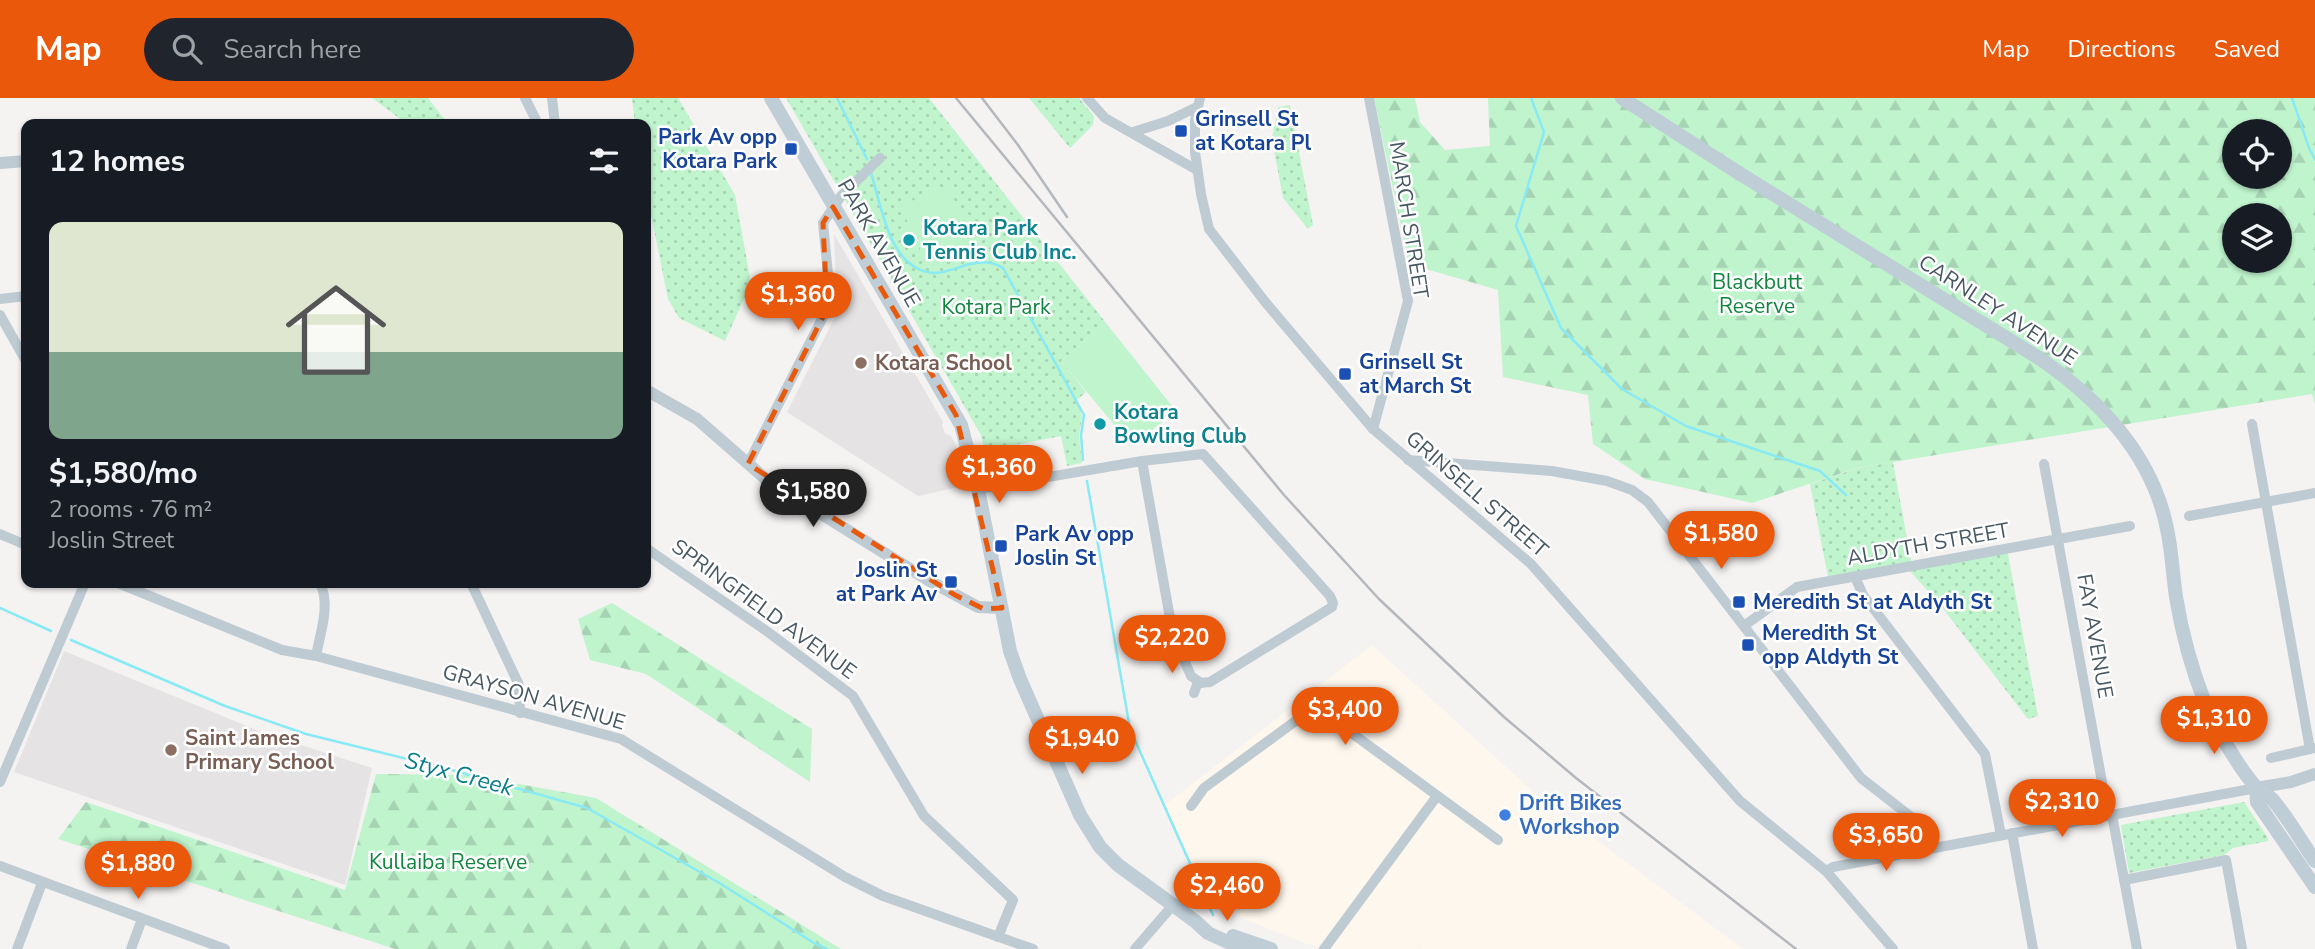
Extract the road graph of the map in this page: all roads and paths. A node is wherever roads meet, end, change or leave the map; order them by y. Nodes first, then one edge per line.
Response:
1 (525, 98) edge
2 (552, 98) edge
3 (771, 98) edge
4 (1087, 98) edge
5 (1369, 98) edge
6 (1622, 98) edge
7 (1199, 103) edge
8 (536, 119) edge
9 (554, 119) edge
10 (1133, 132) junction
11 (880, 158) dead end
12 (21, 161) edge
13 (0, 163) edge
14 (1197, 170) junction
15 (833, 207) junction
16 (21, 297) edge
17 (0, 299) edge
18 (0, 315) edge
19 (21, 352) edge
20 (651, 393) edge
21 (2252, 424) dead end
22 (1373, 429) junction
23 (1406, 460) junction
24 (1142, 461) junction
25 (748, 464) junction
26 (2043, 464) dead end
27 (978, 489) junction
28 (2315, 492) edge
29 (2266, 501) junction
30 (2189, 516) dead end
31 (2130, 526) dead end
32 (0, 534) edge
33 (2057, 540) junction
34 (21, 543) edge
35 (651, 551) edge
36 (1855, 577) junction
37 (83, 588) edge
38 (130, 588) edge
39 (322, 588) edge
40 (473, 588) edge
41 (1002, 608) junction
42 (1744, 626) junction
43 (316, 656) junction
44 (520, 713) junction
45 (2313, 749) edge
46 (2271, 758) dead end
47 (2315, 774) edge
48 (0, 782) edge
49 (2291, 782) junction
50 (2256, 788) junction
51 (1437, 796) junction
52 (1191, 806) dead end
53 (2281, 813) junction
54 (2110, 815) junction
55 (2012, 833) junction
56 (2000, 835) junction
57 (1498, 840) dead end
58 (1934, 848) junction
59 (2315, 861) edge
60 (0, 866) edge
61 (1826, 871) junction
62 (2124, 880) junction
63 (41, 883) junction
64 (2315, 887) edge
65 (1173, 905) junction
66 (142, 919) junction
67 (1195, 921) junction
68 (998, 937) junction
69 (17, 949) edge
70 (131, 949) edge
71 (225, 949) edge
72 (1033, 949) edge
73 (1135, 949) edge
74 (1242, 949) edge
75 (1272, 949) edge
76 (1324, 949) edge
77 (1894, 949) edge
78 (2033, 949) edge
79 (2137, 949) edge
80 (2242, 949) edge

1 - 8 street
2 - 9 street
3 - 15 main road, PARK AVENUE
4 - 10 street
5 - 22 street, MARCH STREET
6 - 50 main road, CARNLEY AVENUE
7 - 10 street
7 - 14 street, GRINSELL STREET
10 - 14 street
11 - 15 street
12 - 13 street
14 - 22 street, GRINSELL STREET
15 - 25 street
15 - 27 main road, PARK AVENUE
16 - 17 street
18 - 19 street
20 - 25 street
21 - 29 street
22 - 23 street, GRINSELL STREET
23 - 42 street
23 - 61 street, GRINSELL STREET
24 - 24 street
24 - 27 street
25 - 41 street
26 - 33 street, FAY AVENUE
27 - 41 main road, PARK AVENUE
28 - 29 street
29 - 30 street
29 - 45 street
31 - 33 street, ALDYTH STREET
32 - 34 street
33 - 36 street, ALDYTH STREET
33 - 54 street, FAY AVENUE
35 - 68 street, SPRINGFIELD AVENUE
36 - 42 street, ALDYTH STREET
36 - 56 street
37 - 48 street
38 - 43 street, GRAYSON AVENUE
39 - 43 street
40 - 44 street
41 - 65 main road, PARK AVENUE
42 - 58 street
43 - 44 street, GRAYSON AVENUE
44 - 68 street, GRAYSON AVENUE
45 - 46 street
47 - 49 street
49 - 50 street
49 - 53 street
50 - 53 main road, CARNLEY AVENUE
50 - 54 street
50 - 64 main road, CARNLEY AVENUE
51 - 52 street
51 - 57 street
51 - 76 street
53 - 59 main road, CARNLEY AVENUE
54 - 55 street
54 - 62 street, FAY AVENUE
55 - 56 street
55 - 78 street
56 - 58 street
58 - 61 street
60 - 63 street
61 - 77 street, GRINSELL STREET
62 - 79 street, FAY AVENUE
62 - 80 street
63 - 66 street
63 - 69 street
65 - 67 main road, PARK AVENUE
65 - 73 street
66 - 70 street
66 - 71 street
67 - 74 main road, PARK AVENUE
67 - 75 main road, PARK AVENUE
68 - 72 street, GRAYSON AVENUE

